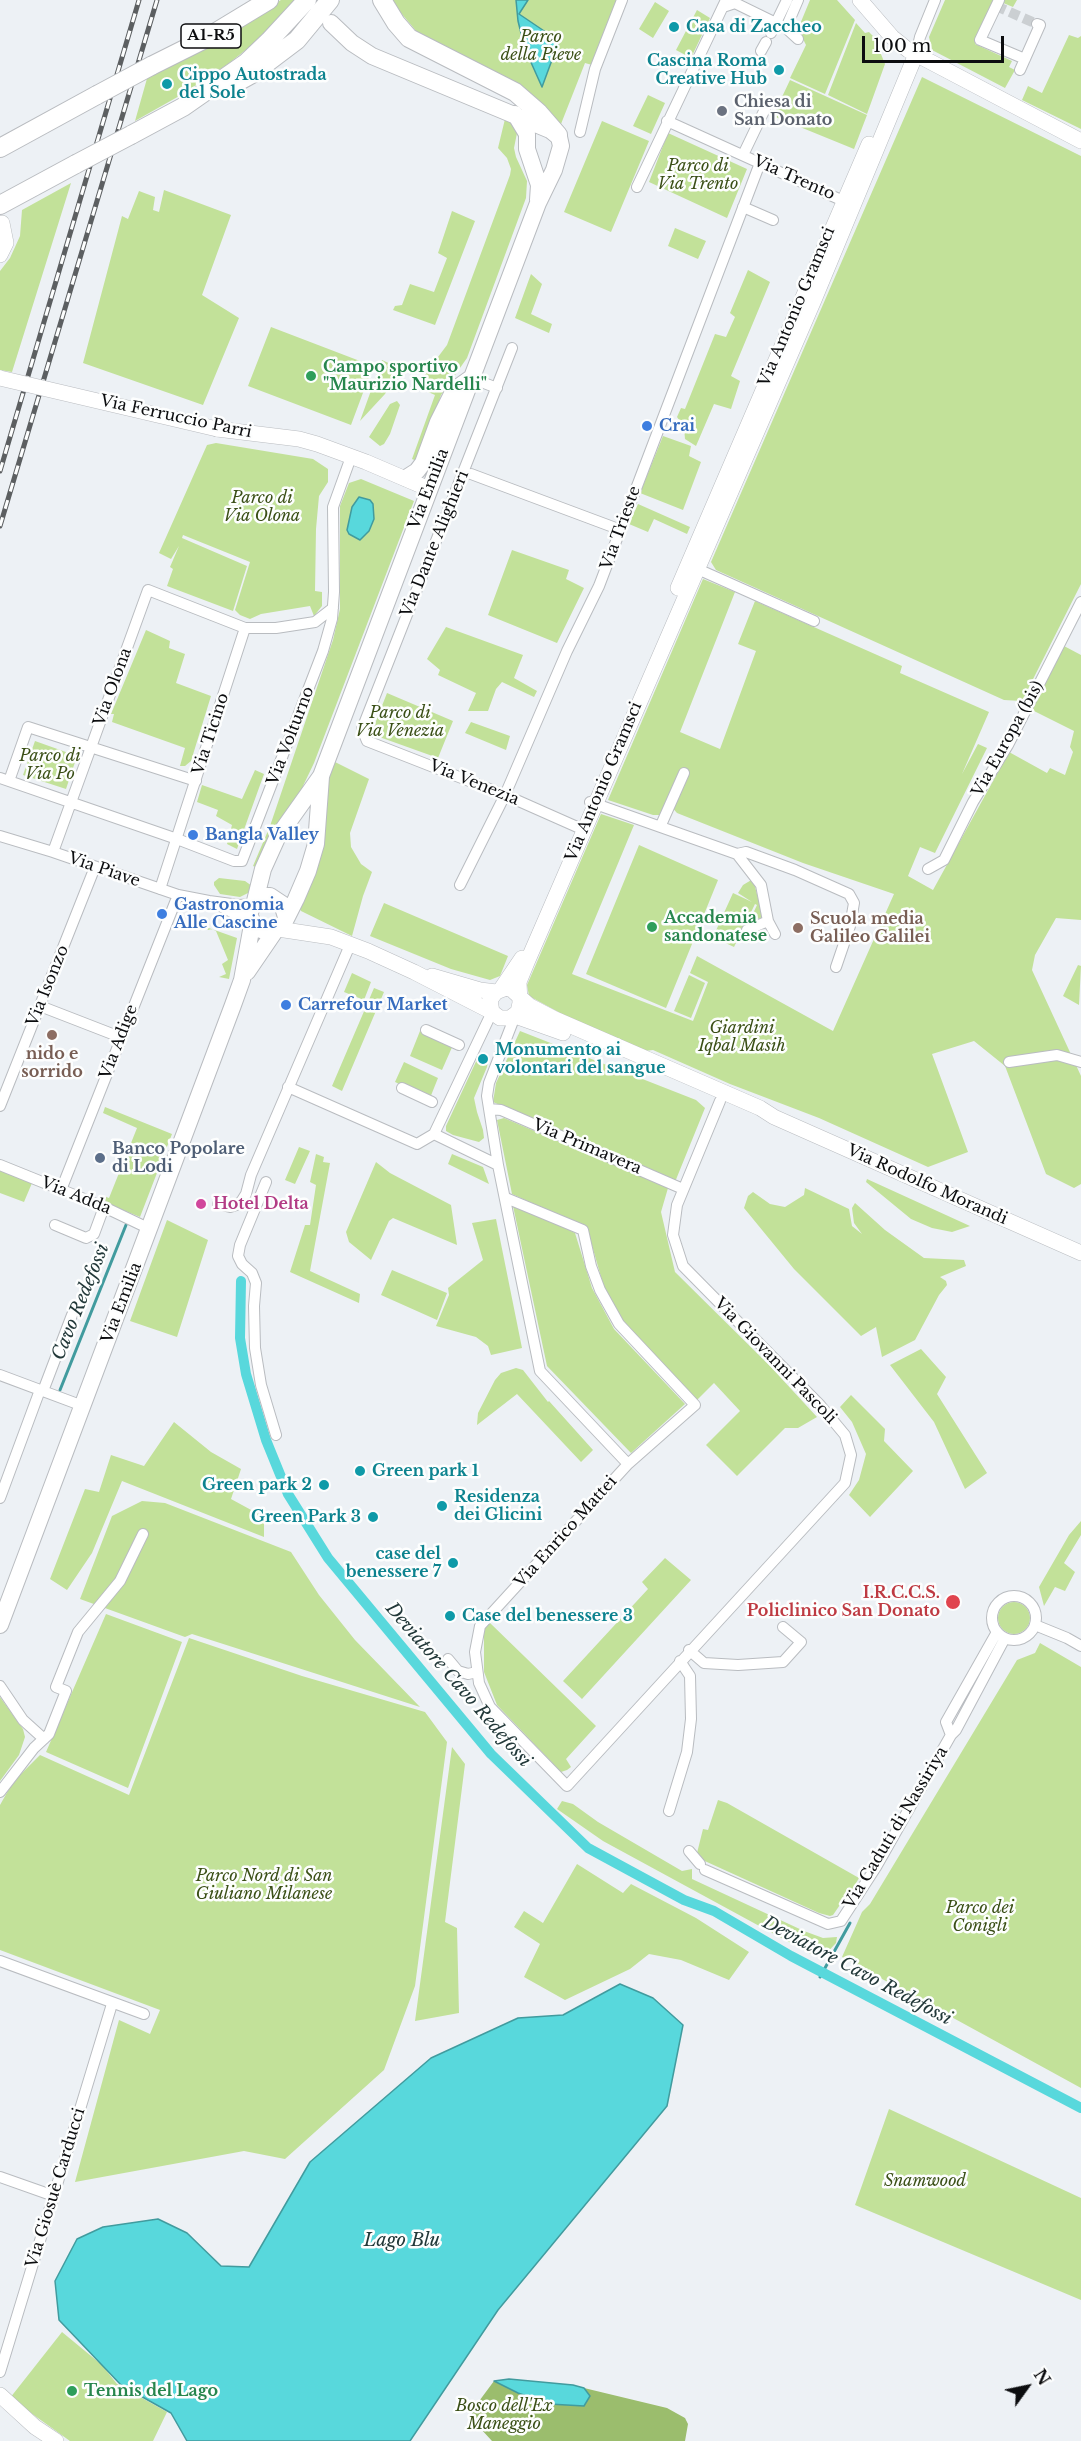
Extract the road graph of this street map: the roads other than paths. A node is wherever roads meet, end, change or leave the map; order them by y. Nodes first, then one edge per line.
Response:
1 (269, 0) edge
2 (307, 0) edge
3 (330, 0) edge
4 (382, 0) edge
5 (622, 0) edge
6 (787, 0) edge
7 (798, 0) edge
8 (860, 0) edge
9 (929, 0) edge
10 (935, 0) edge
11 (999, 0) edge
12 (722, 2) edge
13 (331, 23) dead end
14 (1037, 24) dead end
15 (772, 35) junction
16 (798, 39) dead end
17 (912, 52) junction
18 (183, 107) junction
19 (765, 109) dead end
20 (515, 114) junction
21 (667, 121) junction
22 (580, 132) dead end
23 (556, 138) junction
24 (1081, 141) edge
25 (528, 147) junction
26 (0, 148) edge
27 (743, 155) junction
28 (760, 163) junction
29 (637, 187) dead end
30 (538, 202) junction
31 (849, 204) junction
32 (0, 205) edge
33 (743, 207) junction
34 (773, 220) dead end
35 (2, 223) dead end
36 (0, 255) edge
37 (512, 348) dead end
38 (0, 378) edge
39 (471, 378) junction
40 (497, 388) junction
41 (351, 457) junction
42 (469, 459) junction
43 (471, 474) junction
44 (406, 478) junction
45 (460, 482) junction
46 (429, 489) junction
47 (621, 530) junction
48 (692, 567) junction
49 (1081, 602) edge
50 (333, 608) junction
51 (814, 621) dead end
52 (245, 628) junction
53 (368, 741) joint
54 (91, 747) junction
55 (684, 773) dead end
56 (321, 776) junction
57 (4, 780) edge
58 (196, 781) junction
59 (505, 795) junction
60 (70, 802) junction
61 (593, 802) junction
62 (662, 825) junction
63 (581, 829) junction
64 (0, 836) edge
65 (177, 839) junction
66 (53, 852) junction
67 (738, 854) junction
68 (95, 867) junction
69 (928, 869) dead end
70 (460, 885) dead end
71 (160, 889) junction
72 (178, 895) junction
73 (209, 901) junction
74 (254, 903) junction
75 (282, 920) junction
76 (768, 921) junction
77 (252, 923) junction
78 (747, 930) dead end
79 (775, 934) dead end
80 (350, 945) junction
81 (836, 967) dead end
82 (414, 972) junction
83 (242, 980) junction
84 (498, 990) junction
85 (519, 998) junction
86 (40, 1006) junction
87 (492, 1012) junction
88 (515, 1016) junction
89 (426, 1030) dead end
90 (120, 1037) junction
91 (459, 1045) dead end
92 (621, 1048) junction
93 (1009, 1062) dead end
94 (1081, 1062) edge
95 (288, 1087) junction
96 (402, 1088) dead end
97 (720, 1101) junction
98 (432, 1102) dead end
99 (0, 1106) edge
100 (489, 1109) junction
101 (770, 1114) junction
102 (434, 1134) junction
103 (495, 1144) junction
104 (482, 1157) junction
105 (0, 1165) edge
106 (498, 1165) junction
107 (266, 1182) dead end
108 (683, 1189) junction
109 (62, 1190) junction
110 (506, 1198) junction
111 (218, 1204) dead end
112 (104, 1207) junction
113 (55, 1225) dead end
114 (150, 1229) junction
115 (1081, 1253) edge
116 (72, 1315) dead end
117 (0, 1375) edge
118 (41, 1390) junction
119 (83, 1406) junction
120 (276, 1435) dead end
121 (628, 1464) junction
122 (0, 1498) edge
123 (143, 1534) dead end
124 (0, 1624) edge
125 (1035, 1625) junction
126 (783, 1627) dead end
127 (1001, 1635) junction
128 (1081, 1646) edge
129 (690, 1650) junction
130 (448, 1659) dead end
131 (680, 1661) junction
132 (477, 1672) junction
133 (0, 1686) edge
134 (951, 1734) junction
135 (44, 1739) junction
136 (567, 1786) joint
137 (0, 1792) edge
138 (669, 1811) dead end
139 (689, 1851) dead end
140 (0, 1961) edge
141 (112, 2004) junction
142 (144, 2014) dead end
143 (0, 2177) edge
144 (54, 2196) junction
145 (0, 2372) edge
146 (0, 2395) edge
147 (56, 2441) edge

1 - 26 highway, A1-R5, bridge
2 - 18 highway, A1-R5
3 - 18 highway
4 - 23 highway
5 - 22 street
6 - 15 street
7 - 15 street
8 - 17 street
9 - 17 street
10 - 17 street
11 - 14 street
12 - 15 street
12 - 21 street
13 - 20 main road
15 - 16 street
17 - 24 street
17 - 31 street, Via Antonio Gramsci
18 - 32 highway, A1-R5, bridge
19 - 27 street
20 - 23 main road
20 - 25 main road, Via Emilia
21 - 27 street, Via Trento
21 - 29 street
23 - 25 main road
23 - 25 main road
23 - 30 main road, Via Emilia
25 - 30 main road, Via Emilia
27 - 28 street, Via Trento
28 - 31 street, Via Trento
28 - 33 street, Via Trieste
30 - 39 main road, Via Emilia
31 - 48 street, Via Antonio Gramsci
33 - 34 street
33 - 47 street, Via Trieste
35 - 36 street
37 - 40 street, Via Dante Alighieri
38 - 41 street, Via Ferruccio Parri, bridge
39 - 40 street
39 - 44 main road
39 - 46 main road, Via Emilia
40 - 42 street, Via Dante Alighieri
41 - 44 street, Via Ferruccio Parri
41 - 46 street, Via Ferruccio Parri
41 - 50 street, Via Volturno
42 - 43 street
42 - 45 street, Via Dante Alighieri
43 - 45 street
43 - 47 street
44 - 46 street, Via Ferruccio Parri
45 - 53 street, Via Dante Alighieri
46 - 56 main road, Via Emilia
47 - 59 street, Via Trieste
48 - 51 street
48 - 61 street, Via Antonio Gramsci
49 - 69 street, Via Europa (bis)
50 - 52 street
50 - 65 street, Via Volturno
52 - 54 street, Via Olona
52 - 58 street, Via Ticino
53 - 59 street, Via Venezia
54 - 57 street
54 - 58 street
54 - 60 street, Via Olona
55 - 62 street
56 - 74 main road, Via Emilia
56 - 75 main road, Via Emilia
57 - 60 street
58 - 65 street, Via Ticino
59 - 63 street, Via Venezia
59 - 70 street, Via Trieste
60 - 65 street
60 - 66 street, Via Olona
61 - 62 street
61 - 63 street, Via Antonio Gramsci
62 - 67 street
63 - 84 street, Via Antonio Gramsci
63 - 85 street, Via Antonio Gramsci
64 - 66 street, Via Piave
65 - 71 street, Via Ticino
66 - 68 street, Via Piave
67 - 76 street
67 - 81 street
68 - 71 street, Via Piave
68 - 86 street, Via Isonzo
71 - 72 street, Via Piave
72 - 73 street, Via Piave
72 - 90 street, Via Adige
73 - 74 street, Via Piave
73 - 77 street, Via Piave
74 - 75 main road
74 - 77 main road
75 - 77 main road
75 - 80 street
75 - 83 main road, Via Emilia
76 - 78 street
76 - 79 street
77 - 83 main road, Via Emilia
80 - 82 street
80 - 95 street
82 - 84 street
82 - 87 street
83 - 114 main road, Via Emilia
84 - 85 street
84 - 87 street
85 - 88 street
85 - 92 street, Via Rodolfo Morandi
86 - 90 street
86 - 99 street, Via Isonzo
87 - 88 street
87 - 102 street
88 - 97 street, Via Rodolfo Morandi
88 - 100 street, Via Enrico Mattei
89 - 91 street
90 - 109 street, Via Adige
92 - 97 street, Via Rodolfo Morandi
92 - 101 street, Via Rodolfo Morandi
93 - 94 street
95 - 102 street
95 - 111 street
96 - 98 street
97 - 101 street, Via Rodolfo Morandi
97 - 108 street, Via Giovanni Pascoli
100 - 103 street, Via Enrico Mattei
100 - 108 street, Via Primavera
101 - 115 street, Via Rodolfo Morandi
102 - 104 street
103 - 104 street
103 - 106 street, Via Enrico Mattei
104 - 106 street
105 - 109 street, Via Adda
106 - 110 street, Via Enrico Mattei
107 - 120 street
108 - 129 street, Via Giovanni Pascoli
109 - 112 street, Via Adda
110 - 121 street, Via Enrico Mattei
110 - 121 street
112 - 113 street
112 - 114 street, Via Adda
114 - 119 main road, Via Emilia
116 - 118 street
117 - 118 street
118 - 119 street
118 - 122 street
119 - 124 main road, Via Emilia
121 - 132 street, Via Enrico Mattei
123 - 135 street
125 - 127 street
125 - 127 street
125 - 128 street
126 - 129 street
127 - 134 street, Via Caduti di Nassiriya
127 - 134 street
129 - 131 street, Via Giovanni Pascoli
130 - 132 street
131 - 136 street, Via Giovanni Pascoli
131 - 138 street
132 - 136 street, Via Enrico Mattei
133 - 135 street
134 - 139 street, Via Caduti di Nassiriya
135 - 137 street
140 - 141 street
141 - 142 street
141 - 144 street, Via Giosuè Carducci
143 - 144 street
144 - 145 street, Via Giosuè Carducci
146 - 147 street

